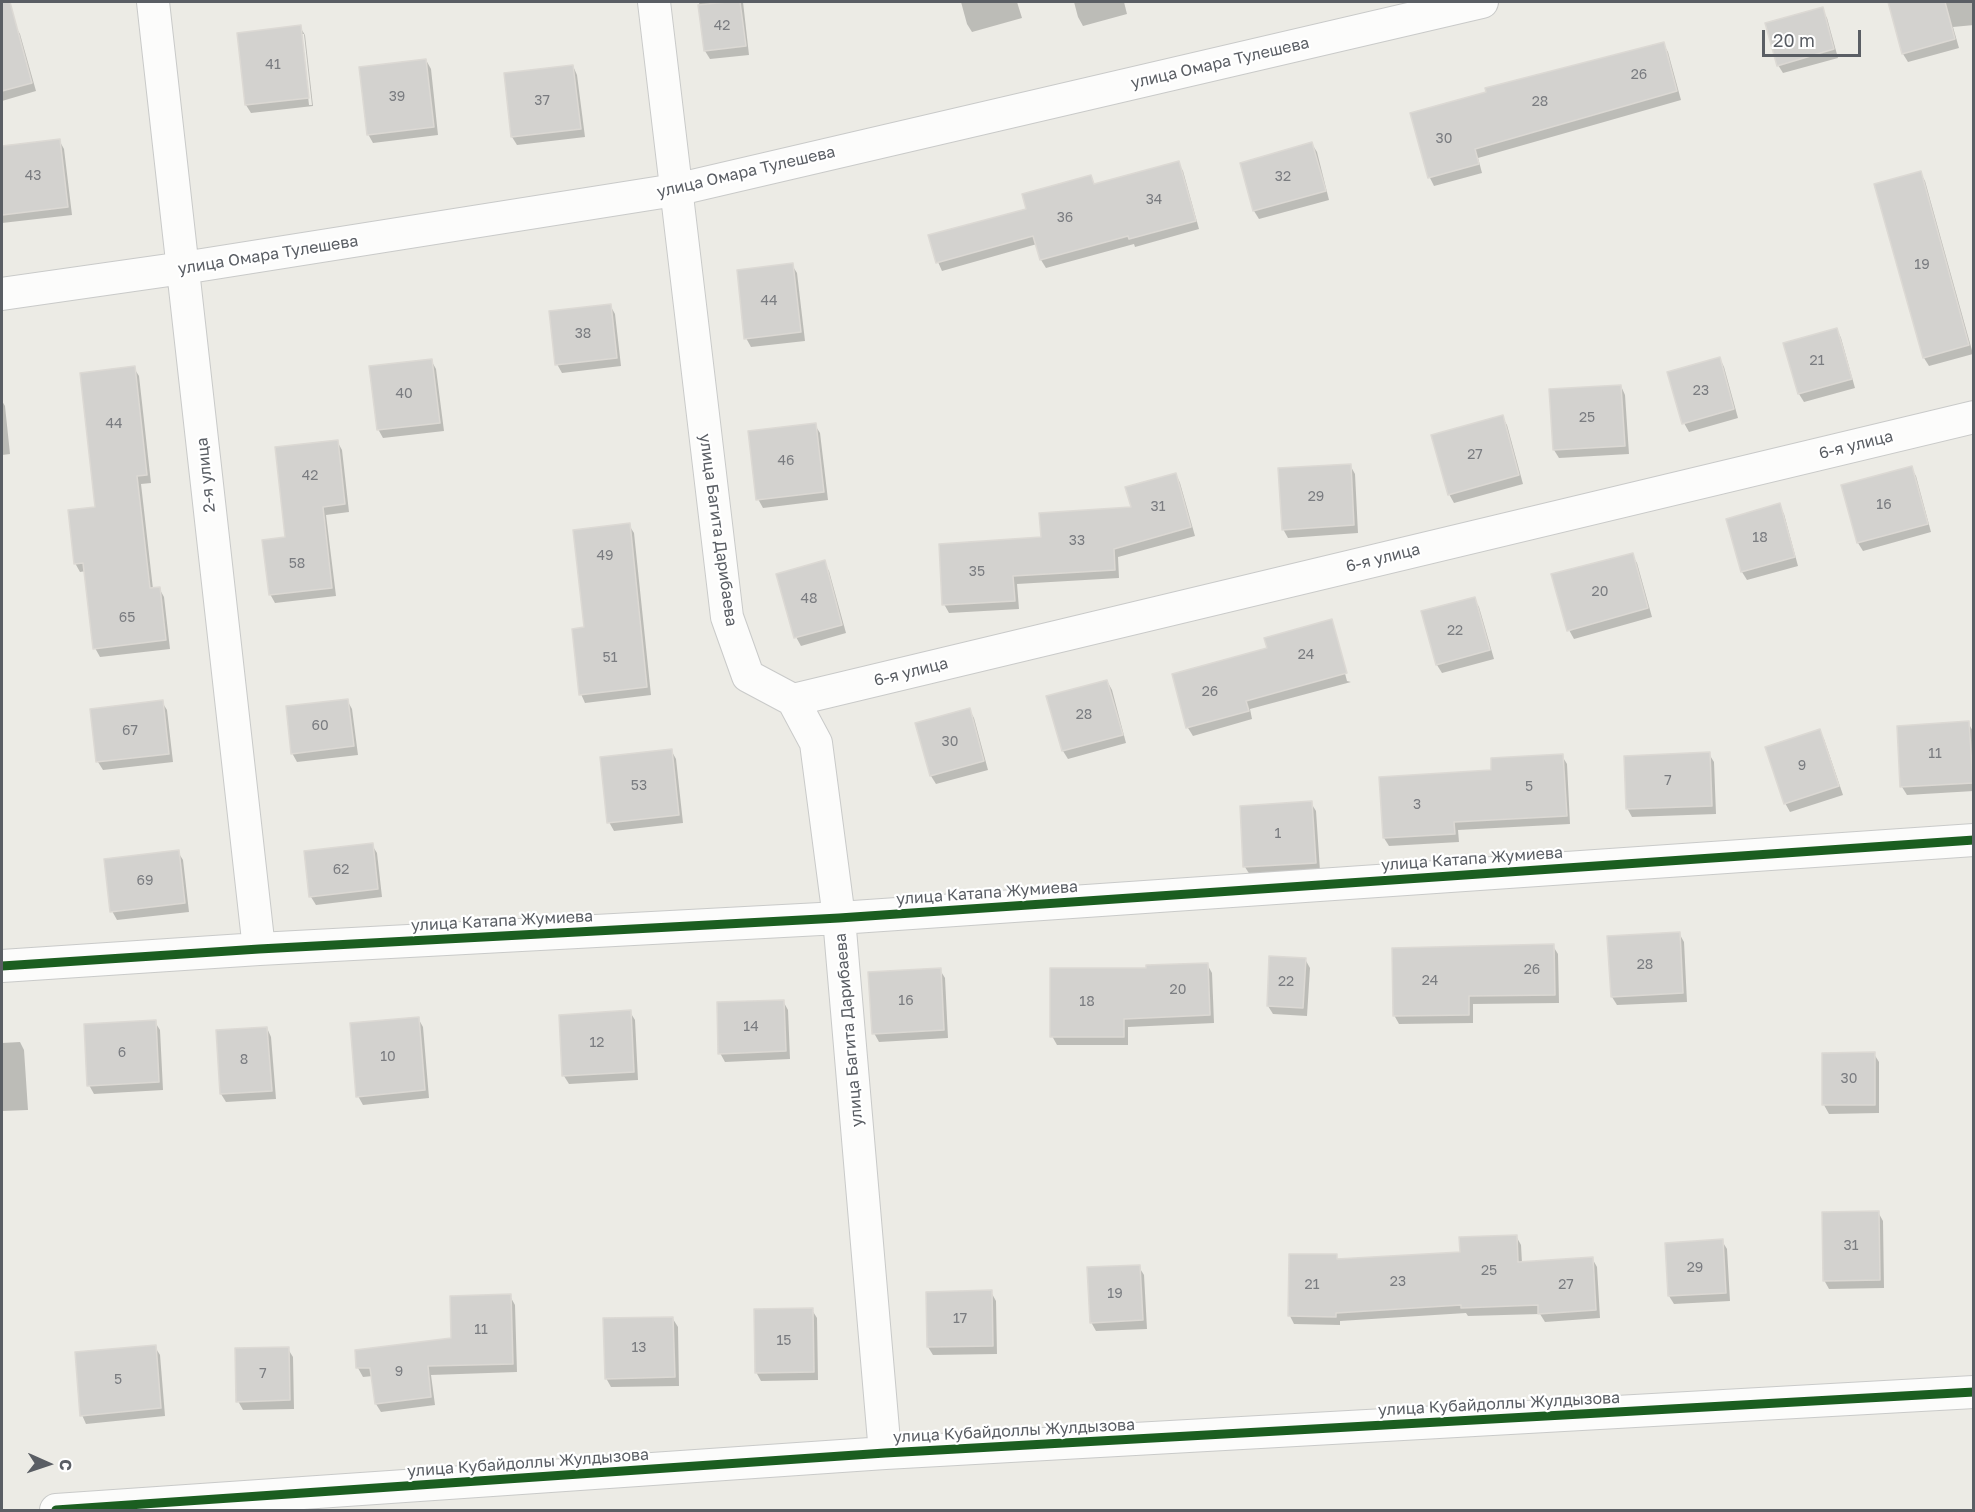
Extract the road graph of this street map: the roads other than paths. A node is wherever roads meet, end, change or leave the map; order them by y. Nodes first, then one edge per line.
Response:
1 (153, 2) edge
2 (654, 2) edge
3 (1482, 2) edge
4 (675, 190) junction
5 (183, 268) junction
6 (2, 294) edge
7 (1974, 417) edge
8 (793, 700) junction
9 (1974, 840) edge
10 (839, 918) junction
11 (259, 949) junction
12 (2, 966) edge
13 (1974, 1392) edge
14 (885, 1453) junction
15 (56, 1510) edge

1 - 5 street, 2-я улица
2 - 4 street, улица Багита Дарибаева
3 - 4 street, улица Омара Тулешева
4 - 5 street, улица Омара Тулешева
4 - 8 street, улица Багита Дарибаева
5 - 6 street, улица Омара Тулешева
5 - 11 street, 2-я улица
7 - 8 street, 6-я улица
8 - 10 street, улица Багита Дарибаева
9 - 10 street, улица Катапа Жумиева
10 - 11 street, улица Катапа Жумиева
10 - 14 street, улица Багита Дарибаева
11 - 12 street, улица Катапа Жумиева
13 - 14 street, улица Кубайдоллы Жулдызова
14 - 15 street, улица Кубайдоллы Жулдызова

